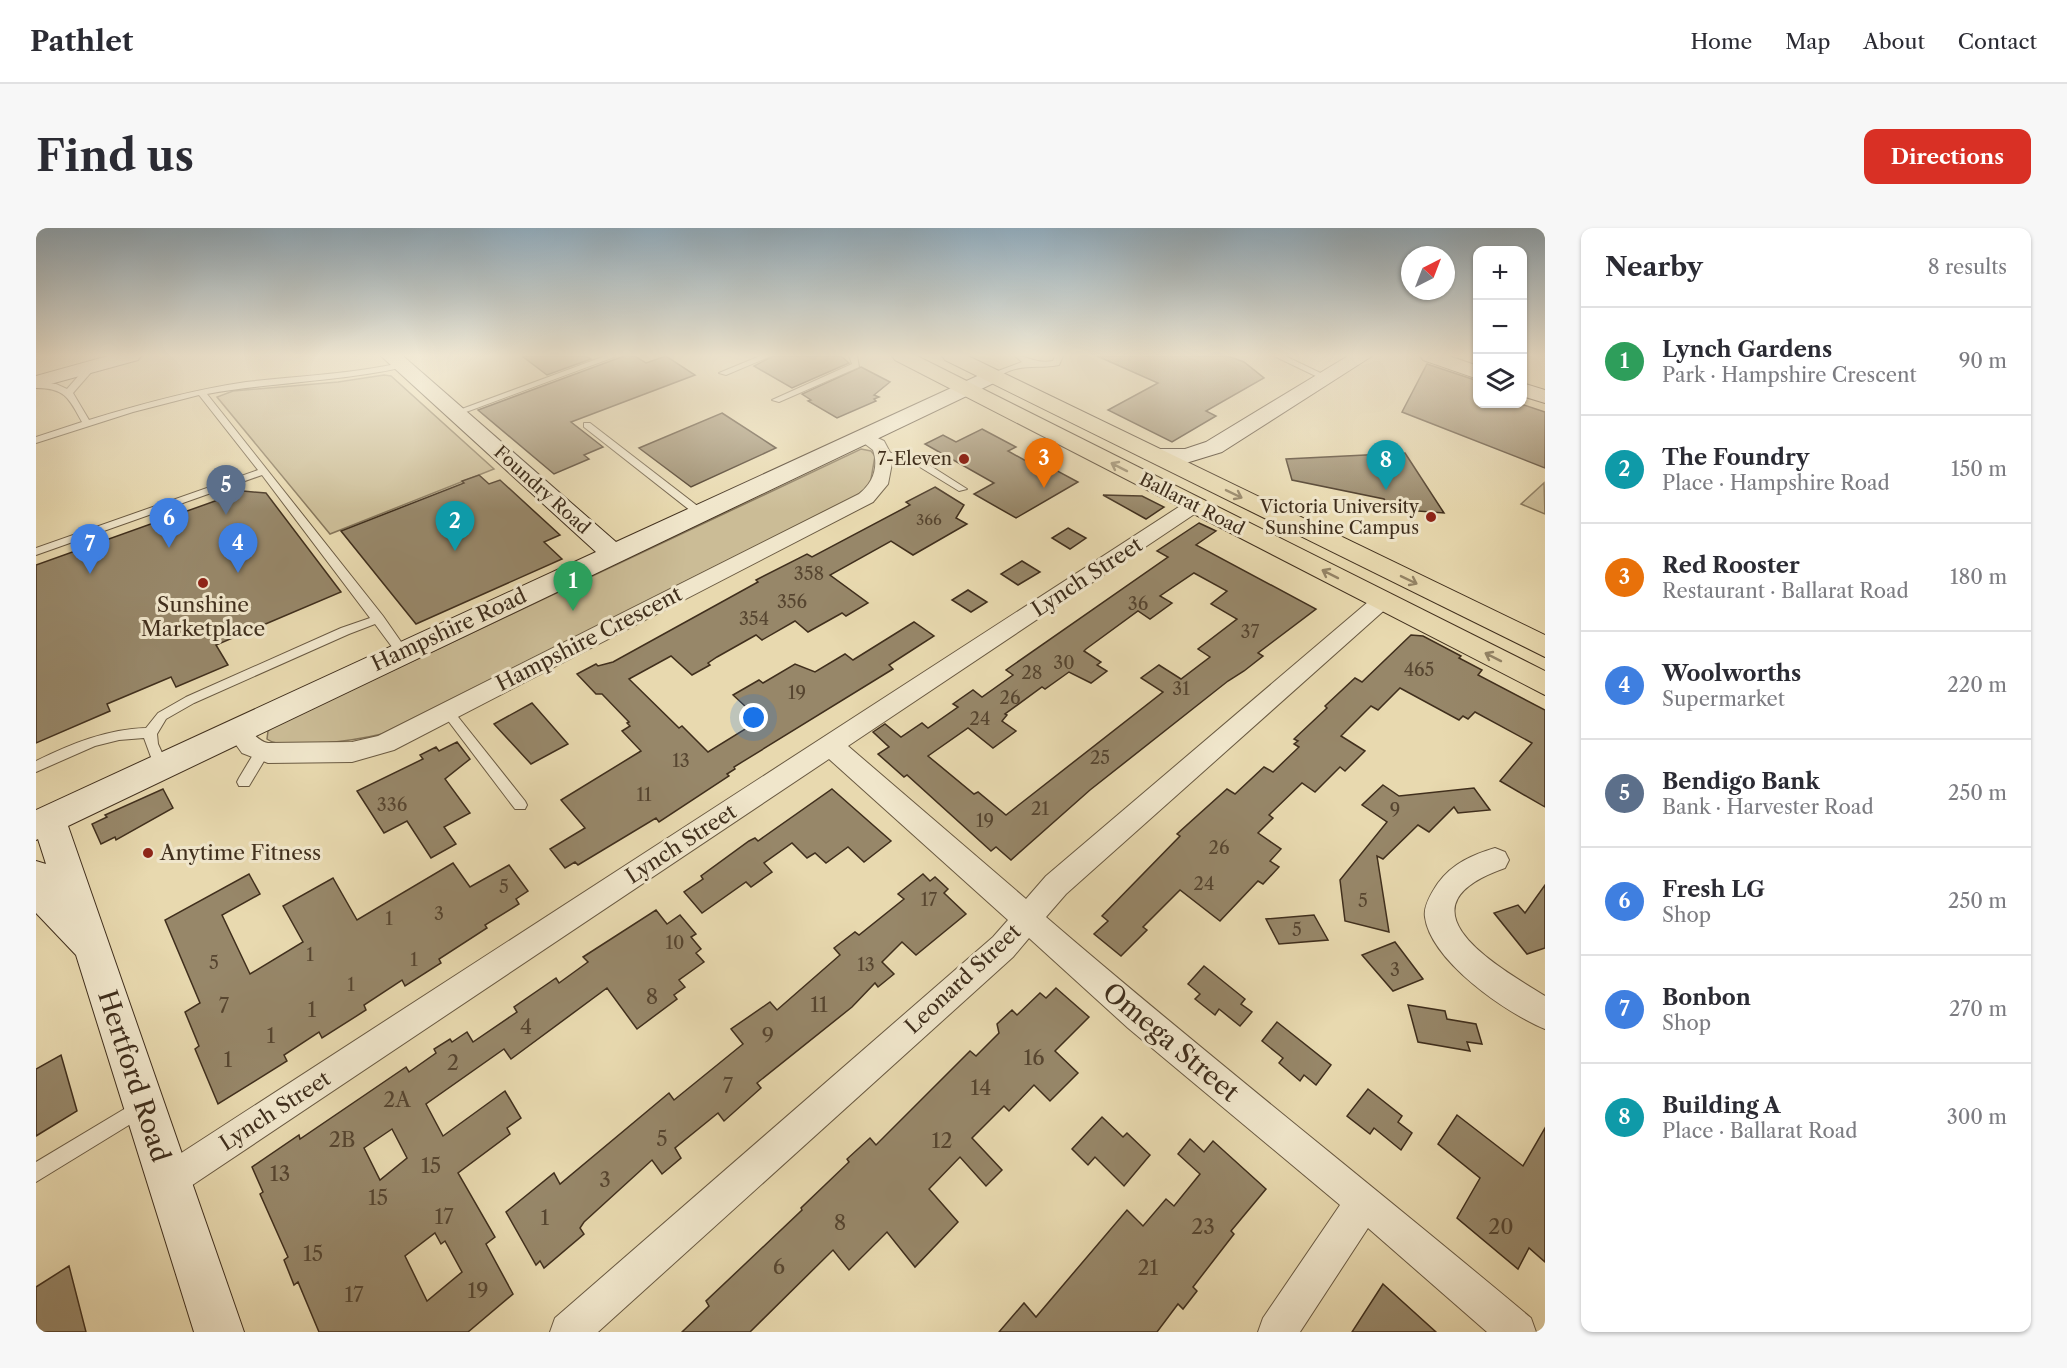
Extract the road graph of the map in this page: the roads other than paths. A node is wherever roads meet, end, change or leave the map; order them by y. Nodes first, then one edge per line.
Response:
1 (78, 408) edge
2 (146, 408) edge
3 (213, 408) edge
4 (449, 408) edge
5 (470, 408) edge
6 (927, 408) edge
7 (1002, 408) edge
8 (1057, 408) edge
9 (1279, 408) edge
10 (455, 413) junction
11 (87, 424) junction
12 (587, 425) dead end
13 (1111, 434) junction
14 (865, 437) junction
15 (36, 440) edge
16 (1072, 443) junction
17 (1214, 447) junction
18 (1153, 454) junction
19 (884, 455) junction
20 (264, 471) junction
21 (1205, 480) junction
22 (962, 489) dead end
23 (1195, 506) junction
24 (700, 513) junction
25 (36, 552) edge
26 (613, 553) junction
27 (1382, 601) junction
28 (379, 619) junction
29 (1545, 647) edge
30 (402, 652) junction
31 (1545, 684) edge
32 (447, 711) junction
33 (238, 731) junction
34 (150, 733) junction
35 (831, 746) junction
36 (262, 752) junction
37 (36, 767) edge
38 (162, 768) junction
39 (244, 782) dead end
40 (520, 805) dead end
41 (42, 823) edge
42 (1495, 860) dead end
43 (36, 876) edge
44 (1028, 918) junction
45 (94, 950) junction
46 (1545, 1014) edge
47 (143, 1107) junction
48 (36, 1173) edge
49 (168, 1182) junction
50 (1364, 1201) junction
51 (219, 1332) edge
52 (569, 1332) edge
53 (1277, 1332) edge
54 (1518, 1332) edge

1 - 11 lane
2 - 11 lane
3 - 20 lane
4 - 10 street, Foundry Road
5 - 10 lane
6 - 14 street, Hampshire Road
7 - 16 highway, Ballarat Road
8 - 13 highway, Ballarat Road
9 - 17 street
10 - 26 street, Foundry Road
11 - 15 lane
12 - 24 lane
13 - 16 highway
13 - 18 highway, Ballarat Road
14 - 19 street
14 - 24 street, Hampshire Road
23 -> 16 highway, Ballarat Road
17 - 18 street
17 - 21 street
18 - 21 highway, Ballarat Road
19 - 22 lane
19 - 32 street, Hampshire Crescent
20 - 25 lane
20 - 28 lane
21 -> 29 highway, Ballarat Road
27 -> 23 highway, Ballarat Road
23 - 35 street, Lynch Street
24 - 26 street, Hampshire Road
26 - 30 street, Hampshire Road
31 -> 27 highway, Ballarat Road
27 - 44 street, Leonard Street
28 - 30 lane
28 - 34 lane
30 - 33 street, Hampshire Road
32 - 36 street, Hampshire Crescent
32 - 40 lane
33 - 36 street
33 - 38 street, Hampshire Road
34 - 37 lane
34 - 38 lane
35 - 44 street, Omega Street
35 - 49 street, Lynch Street
36 - 39 lane
38 - 41 street, Hampshire Road
41 - 45 street, Hertford Road
42 - 46 street
43 - 45 street
44 - 50 street, Omega Street
44 - 52 street, Leonard Street
45 - 47 street, Hertford Road
47 - 48 lane
47 - 49 street, Hertford Road
49 - 51 street, Hertford Road
50 - 53 street
50 - 54 street, Omega Street

